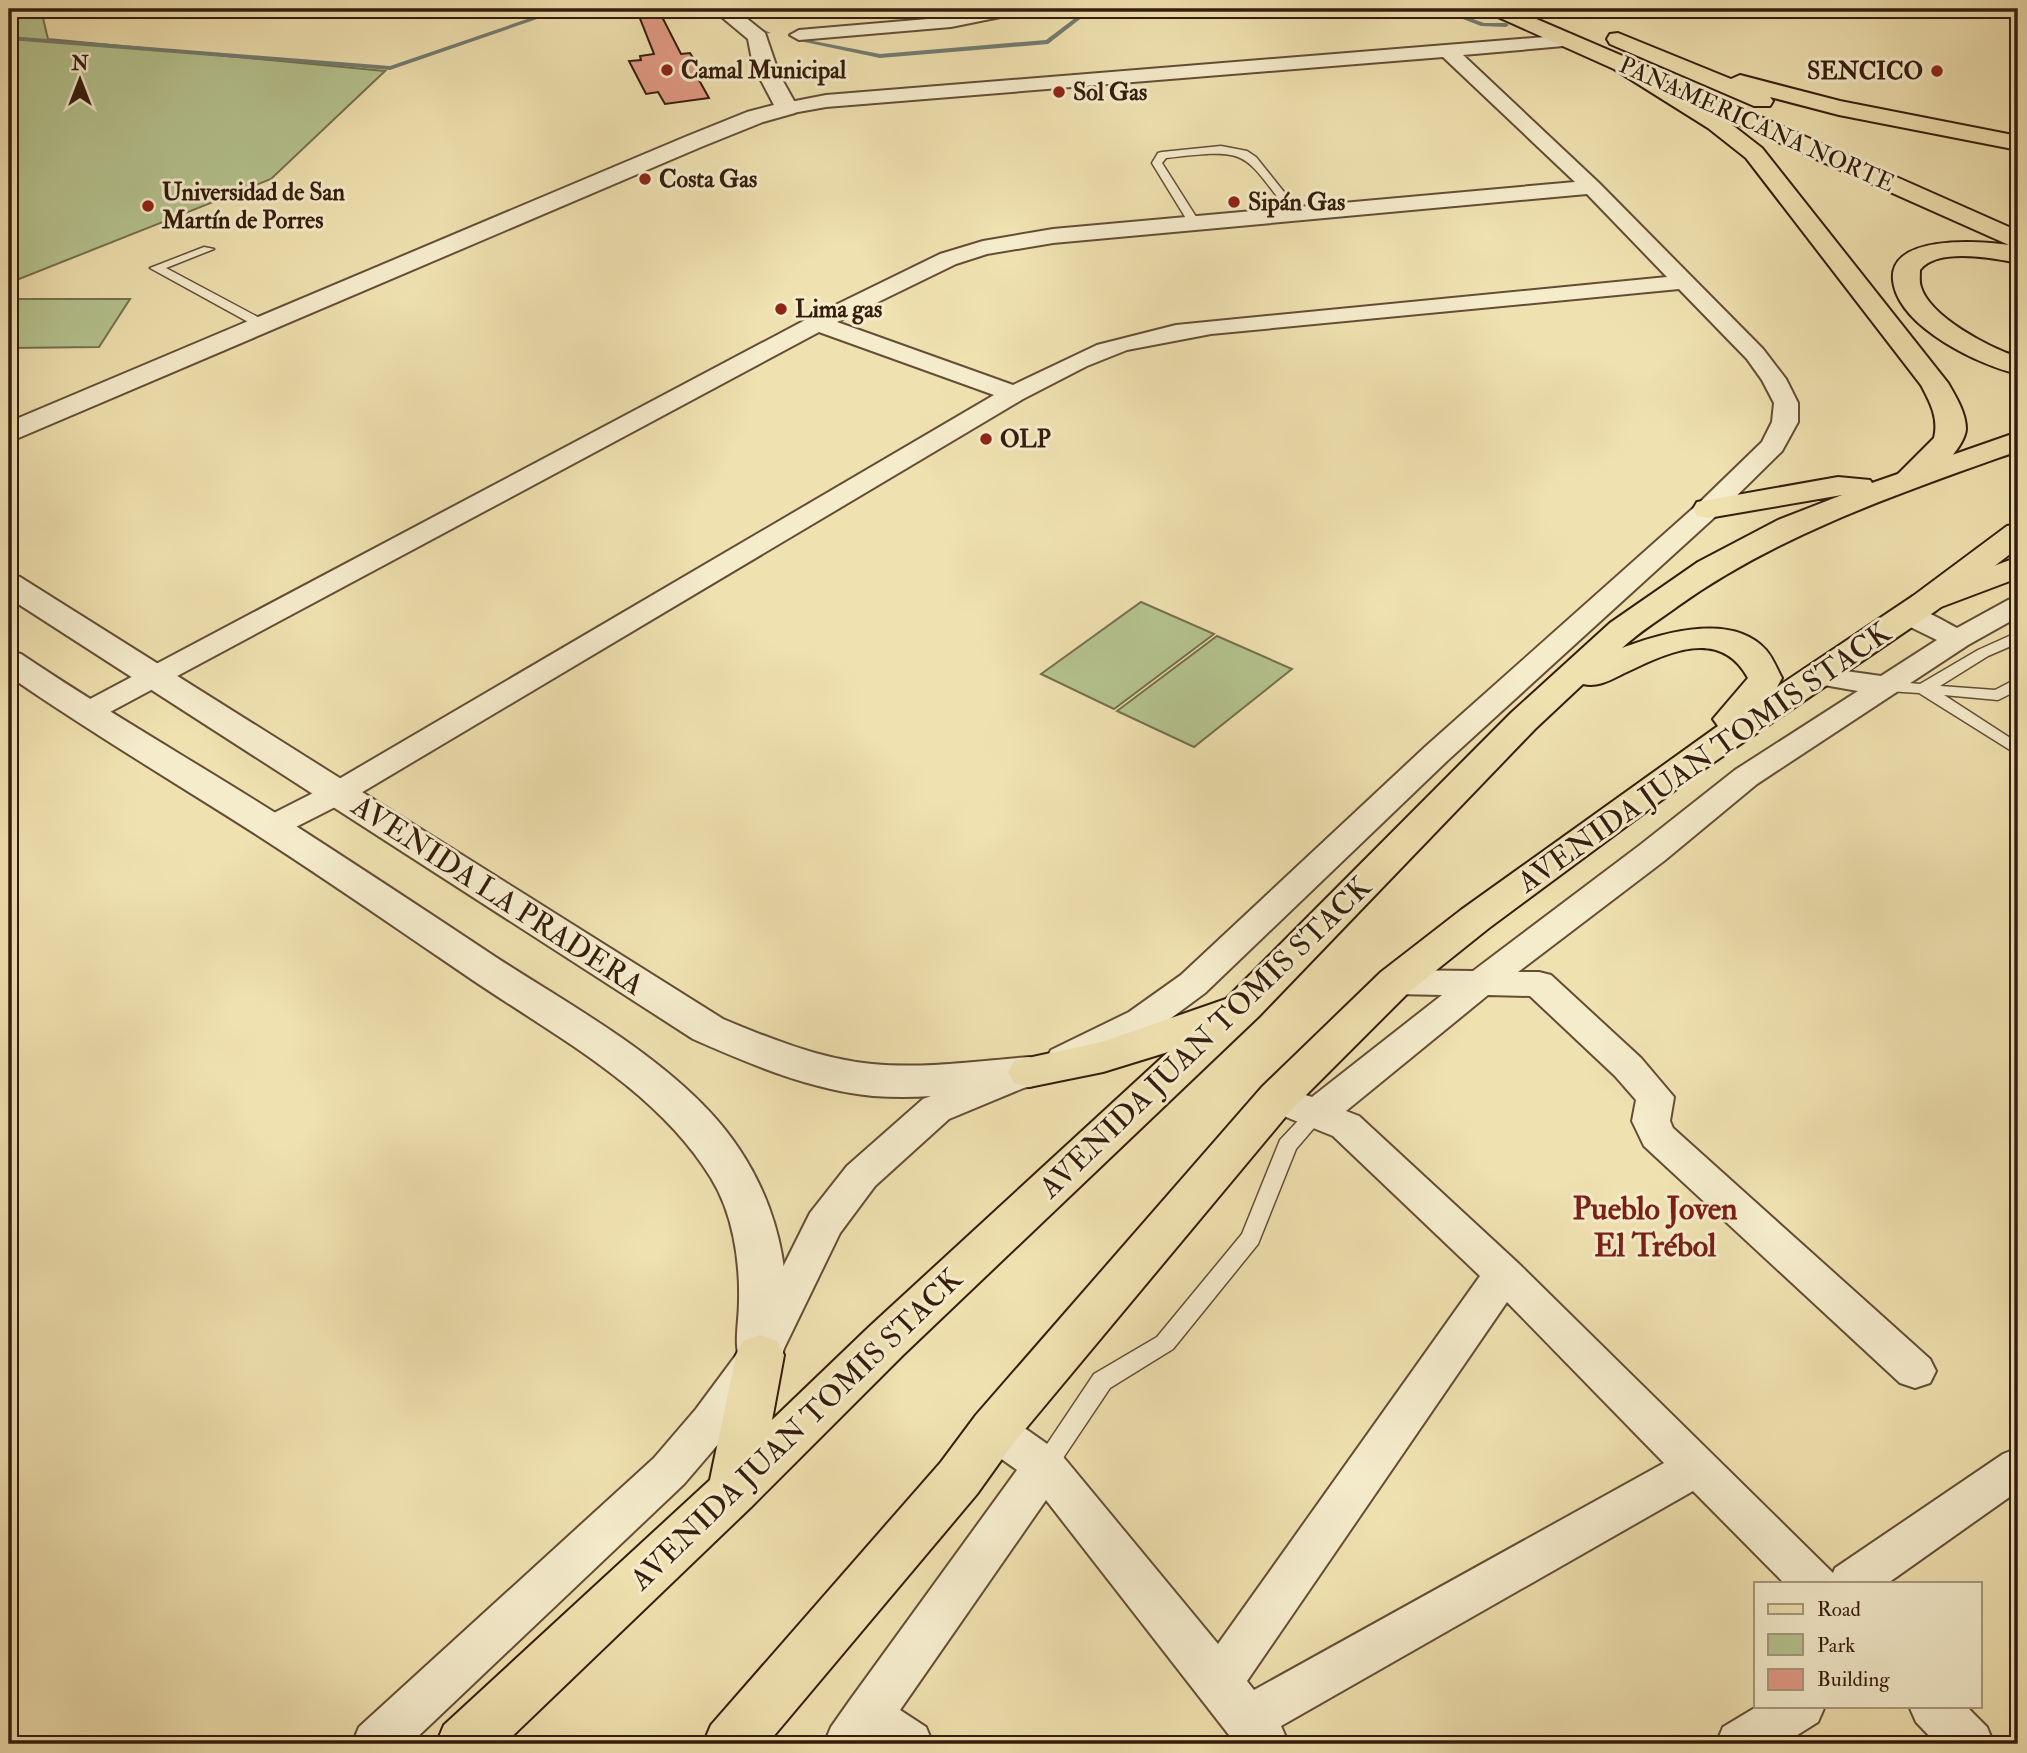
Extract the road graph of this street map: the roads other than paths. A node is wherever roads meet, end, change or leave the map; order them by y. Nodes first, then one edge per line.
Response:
1 (722, 9) edge
2 (1014, 9) edge
3 (1496, 9) edge
4 (1548, 9) edge
5 (853, 16) dead end
6 (872, 30) junction
7 (799, 35) dead end
8 (1569, 41) junction
9 (1447, 50) junction
10 (1667, 60) junction
11 (1622, 64) junction
12 (787, 108) junction
13 (1818, 124) dead end
14 (2018, 143) edge
15 (1592, 187) junction
16 (1296, 214) junction
17 (1194, 223) junction
18 (2018, 240) edge
19 (208, 249) dead end
20 (2018, 255) edge
21 (1686, 282) junction
22 (817, 323) junction
23 (264, 325) junction
24 (2018, 366) edge
25 (1014, 394) junction
26 (9, 433) edge
27 (2018, 441) edge
28 (1900, 483) junction
29 (1708, 509) junction
30 (2018, 533) edge
31 (2018, 567) edge
32 (9, 584) edge
33 (2018, 606) edge
34 (1916, 609) junction
35 (2018, 637) edge
36 (1970, 646) junction
37 (9, 661) edge
38 (157, 676) junction
39 (1817, 676) junction
40 (2018, 683) edge
41 (1888, 686) junction
42 (1923, 689) junction
43 (86, 713) junction
44 (1523, 721) junction
45 (2018, 750) edge
46 (1688, 763) junction
47 (338, 793) junction
48 (271, 827) junction
49 (1395, 982) junction
50 (1480, 983) junction
51 (1244, 1006) junction
52 (1029, 1072) junction
53 (1277, 1098) junction
54 (1316, 1114) junction
55 (1504, 1274) junction
56 (760, 1355) junction
57 (1915, 1371) dead end
58 (994, 1430) junction
59 (1045, 1466) junction
60 (1696, 1467) junction
61 (2018, 1467) edge
62 (733, 1491) junction
63 (1813, 1582) edge
64 (1852, 1582) edge
65 (1219, 1682) junction
66 (1798, 1708) edge
67 (1935, 1708) edge
68 (858, 1730) edge
69 (1256, 1732) edge
70 (376, 1744) edge
71 (464, 1744) edge
72 (731, 1744) edge
73 (909, 1744) edge
74 (1740, 1744) edge
75 (1970, 1744) edge

1 - 12 street
2 - 6 street
3 - 8 main road, PANAMERICANA NORTE
4 - 10 main road, PANAMERICANA NORTE
5 - 6 street
6 - 7 street
8 - 9 street
8 - 11 main road, PANAMERICANA NORTE
9 - 12 street
9 - 15 street, AVENIDA JUAN TOMIS STACK
10 - 13 main road, PANAMERICANA NORTE
10 - 14 main road
11 - 18 main road, PANAMERICANA NORTE
11 - 28 main road
12 - 23 street
15 - 16 street
15 - 21 street, AVENIDA JUAN TOMIS STACK
16 - 17 street
16 - 17 lane
17 - 22 street
19 - 23 lane
20 - 24 main road
21 - 25 street
21 - 29 street, AVENIDA JUAN TOMIS STACK
22 - 25 street
22 - 38 street
23 - 26 street
25 - 47 street
27 - 28 main road, AVENIDA JUAN TOMIS STACK
28 - 29 main road
28 - 44 main road, AVENIDA JUAN TOMIS STACK
29 - 52 street, AVENIDA JUAN TOMIS STACK
30 - 34 main road, AVENIDA JUAN TOMIS STACK
31 - 34 main road
32 - 38 street, AVENIDA LA PRADERA
33 - 36 street, AVENIDA JUAN TOMIS STACK
34 - 36 street
34 - 39 main road, AVENIDA JUAN TOMIS STACK
35 - 36 lane
36 - 41 street, AVENIDA JUAN TOMIS STACK
36 - 42 lane
37 - 43 street
38 - 43 street
38 - 47 street, AVENIDA LA PRADERA
39 - 41 street
39 - 46 main road, AVENIDA JUAN TOMIS STACK
40 - 42 lane
41 - 42 lane
41 - 50 street, AVENIDA JUAN TOMIS STACK
42 - 45 lane
43 - 48 street
44 - 46 main road
44 - 51 main road, AVENIDA JUAN TOMIS STACK
46 - 49 main road, AVENIDA JUAN TOMIS STACK
47 - 48 street
47 - 52 street, AVENIDA LA PRADERA
48 - 56 street
49 - 50 street
49 - 53 main road, AVENIDA JUAN TOMIS STACK
50 - 54 street, AVENIDA JUAN TOMIS STACK
50 - 57 street
51 - 52 main road
51 - 62 main road, AVENIDA JUAN TOMIS STACK
52 - 56 street, AVENIDA JUAN TOMIS STACK
53 - 54 street
53 - 58 main road, AVENIDA JUAN TOMIS STACK
54 - 55 street
54 - 59 lane
55 - 60 street
55 - 65 street
56 - 62 main road
56 - 70 street, AVENIDA JUAN TOMIS STACK
58 - 59 street
58 - 72 main road, AVENIDA JUAN TOMIS STACK
59 - 65 street
59 - 68 street
60 - 63 street
60 - 69 street
61 - 64 street
62 - 71 main road, AVENIDA JUAN TOMIS STACK
65 - 69 street
66 - 74 street
67 - 75 street
68 - 73 street

